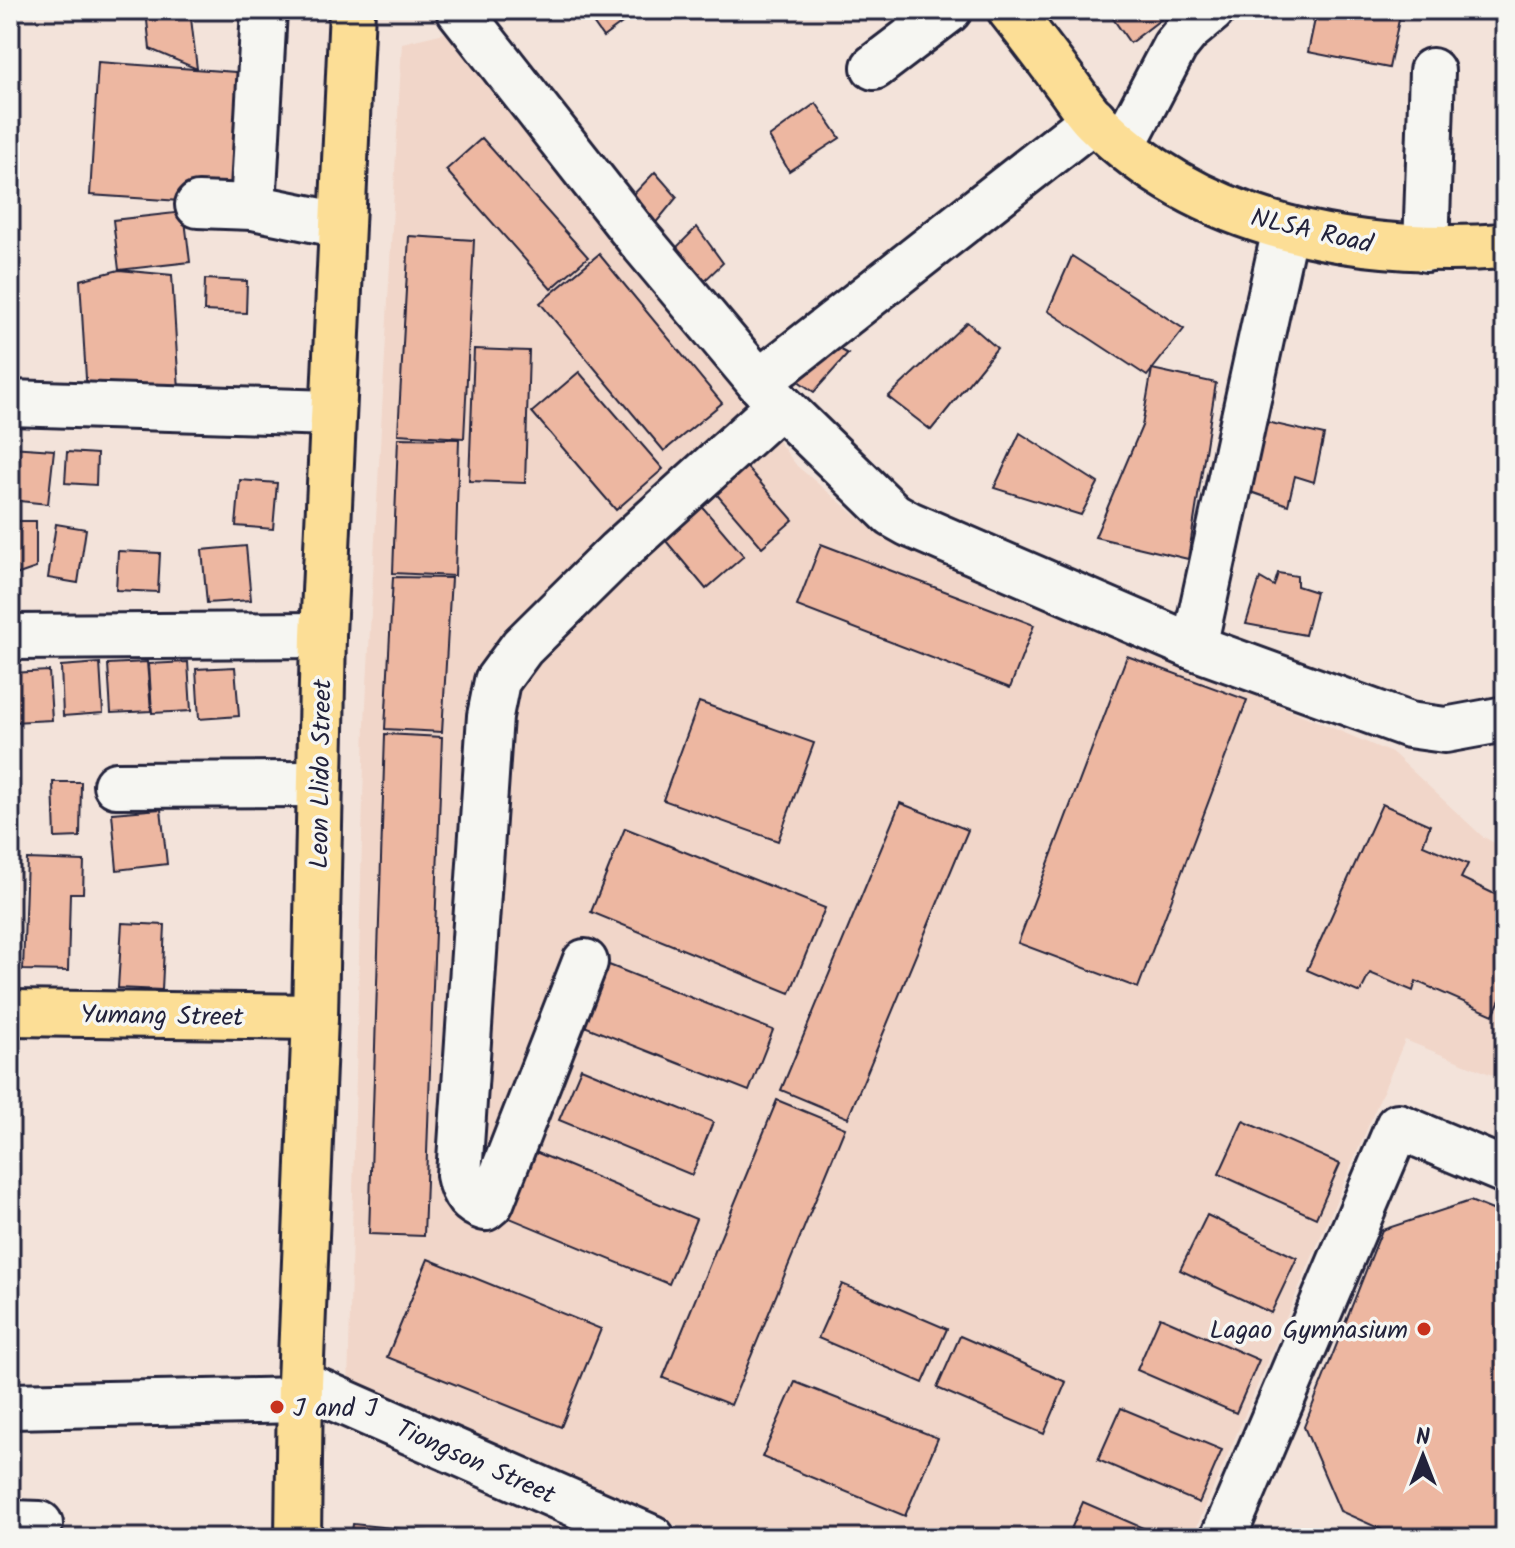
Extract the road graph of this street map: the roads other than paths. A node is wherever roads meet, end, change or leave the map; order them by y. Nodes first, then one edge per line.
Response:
1 (264, 10) edge
2 (352, 10) edge
3 (459, 10) edge
4 (949, 10) edge
5 (1010, 10) edge
6 (1212, 10) edge
7 (874, 67) dead end
8 (1432, 71) dead end
9 (1108, 132) junction
10 (198, 205) dead end
11 (253, 207) junction
12 (341, 225) junction
13 (1285, 229) junction
14 (1505, 246) edge
15 (1426, 249) junction
16 (770, 394) junction
17 (10, 403) edge
18 (331, 413) junction
19 (323, 635) junction
20 (10, 637) edge
21 (1194, 647) junction
22 (1505, 719) edge
23 (319, 784) junction
24 (116, 785) dead end
25 (585, 962) dead end
26 (10, 1013) edge
27 (315, 1017) junction
28 (1505, 1171) edge
29 (300, 1392) junction
30 (10, 1406) edge
31 (298, 1538) edge
32 (652, 1538) edge
33 (1223, 1538) edge

1 - 11 street
2 - 12 main road, Leon Llido Street
3 - 16 street
4 - 7 street
5 - 9 main road, NLSA Road
6 - 9 street
8 - 15 street
9 - 13 main road, NLSA Road
9 - 16 street
10 - 11 street
11 - 12 street
12 - 18 main road, Leon Llido Street
13 - 15 main road, NLSA Road
13 - 21 street
14 - 15 main road, NLSA Road
16 - 21 street
16 - 25 street
17 - 18 street
18 - 19 main road, Leon Llido Street
19 - 20 street
19 - 23 main road, Leon Llido Street
21 - 22 street
23 - 24 street
23 - 27 main road, Leon Llido Street
26 - 27 main road, Yumang Street
27 - 29 main road, Leon Llido Street
28 - 33 street
29 - 30 street
29 - 31 main road, Leon Llido Street
29 - 32 street, Tiongson Street

